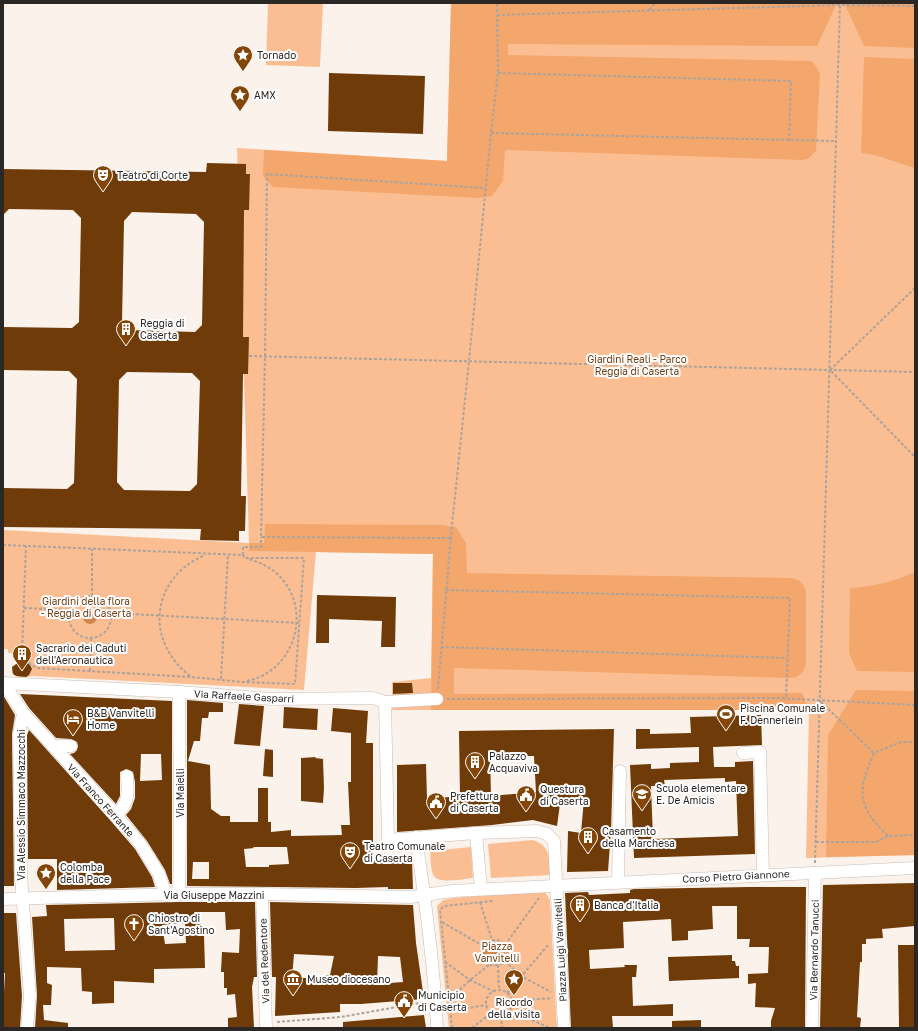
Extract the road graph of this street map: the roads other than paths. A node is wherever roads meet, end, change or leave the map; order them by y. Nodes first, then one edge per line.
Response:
1 (7, 684) edge
2 (179, 692) junction
3 (437, 699) road end
4 (385, 702) junction
5 (23, 713) junction
6 (53, 746) junction
7 (71, 746) dead end
8 (742, 753) dead end
9 (620, 771) dead end
10 (128, 776) dead end
11 (116, 815) junction
12 (476, 833) junction
13 (416, 837) junction
14 (915, 868) edge
15 (815, 873) junction
16 (763, 875) junction
17 (618, 882) junction
18 (556, 885) junction
19 (481, 889) junction
20 (179, 894) junction
21 (262, 894) junction
22 (166, 895) junction
23 (23, 898) junction
24 (3, 899) edge
25 (425, 899) junction
26 (266, 1025) edge
27 (27, 1028) edge
28 (437, 1028) edge
29 (564, 1028) edge
30 (812, 1028) edge

1 - 2 street, Via Raffaele Gasparri
1 - 5 street, Via Franco Ferrante
2 - 4 street, Via Raffaele Gasparri
2 - 20 street, Via Maielli
3 - 4 street, Via Raffaele Gasparri
4 - 13 street
5 - 6 street, Via Franco Ferrante
5 - 23 street, Via Alessio Simmaco Mazzocchi
6 - 7 street
6 - 11 street, Via Franco Ferrante
8 - 16 street
9 - 17 street
10 - 11 street
11 - 22 street, Via Franco Ferrante
12 - 13 street
12 - 18 street
12 - 19 street
13 - 25 street
14 - 15 street, Corso Pietro Giannone
15 - 16 street, Corso Pietro Giannone
15 - 30 street, Via Bernardo Tanucci
16 - 17 street, Corso Pietro Giannone
17 - 18 street, Corso Pietro Giannone
18 - 19 street, Piazza Luigi Vanvitelli
18 - 29 street, Piazza Luigi Vanvitelli
19 - 25 street, Piazza Luigi Vanvitelli
20 - 21 street, Via Giuseppe Mazzini
20 - 22 street, Via Giuseppe Mazzini
21 - 25 street, Via Giuseppe Mazzini
21 - 26 street, Via del Redentore
22 - 23 street, Via Giuseppe Mazzini
23 - 24 street, Via Giuseppe Mazzini
23 - 27 street, Via Alessio Simmaco Mazzocchi
25 - 28 street

